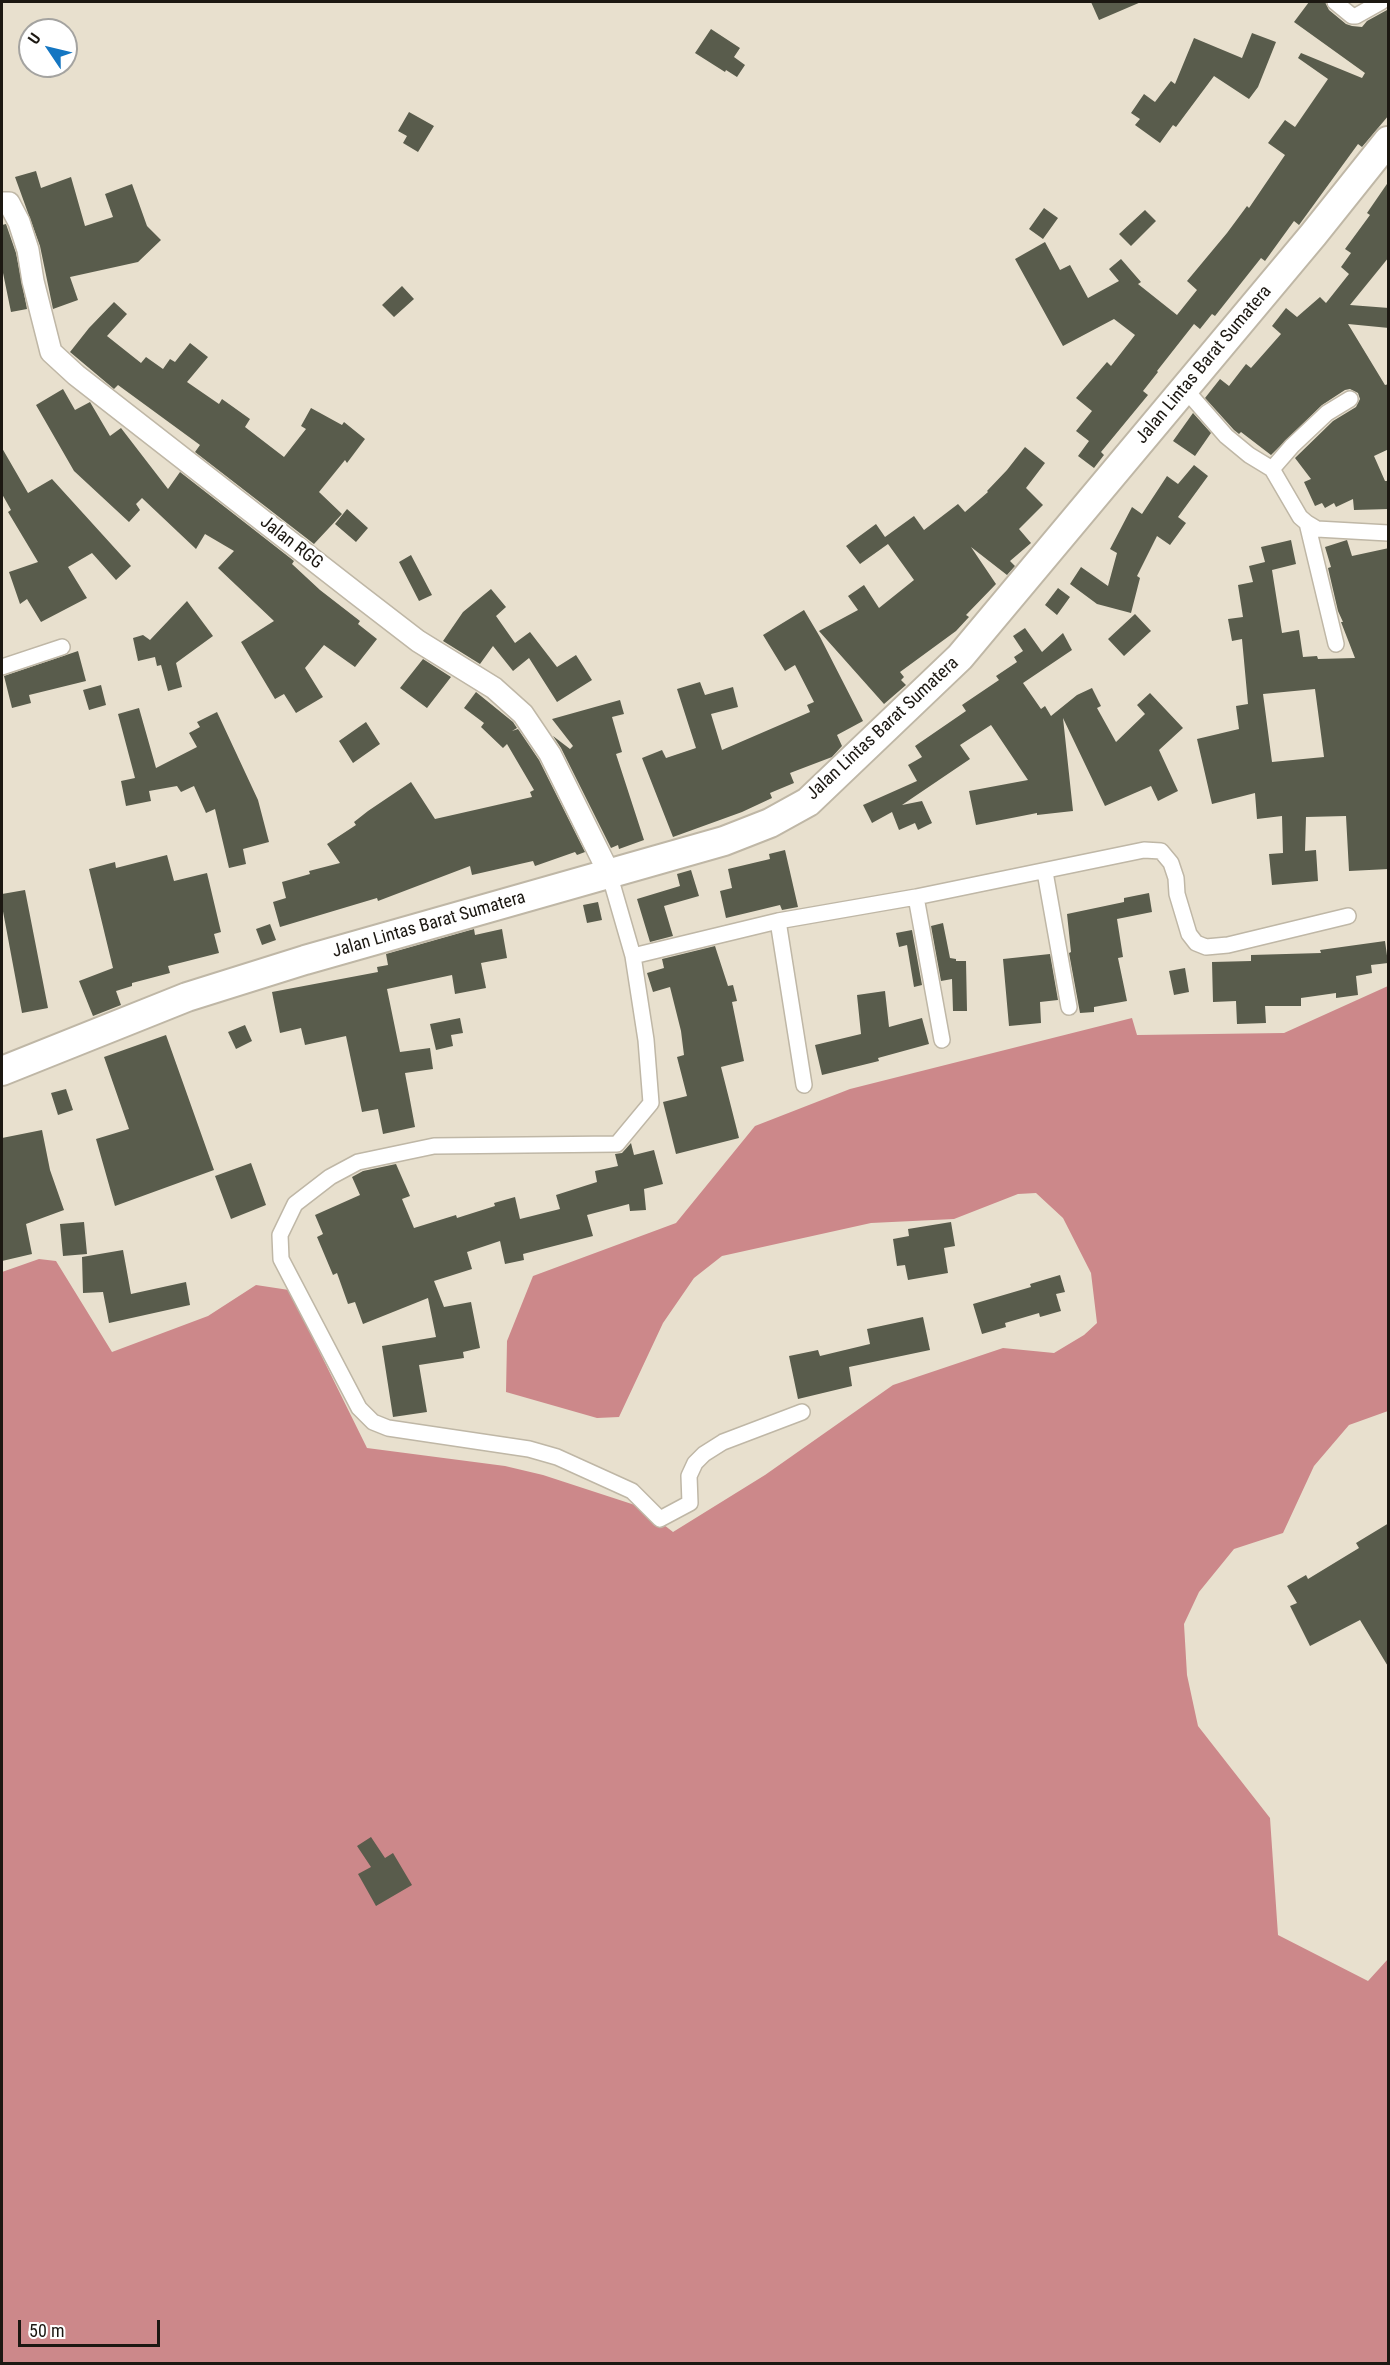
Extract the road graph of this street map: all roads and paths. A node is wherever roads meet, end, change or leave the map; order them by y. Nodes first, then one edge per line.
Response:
1 (1335, 2) edge
2 (1381, 2) edge
3 (1389, 141) edge
4 (2, 203) edge
5 (1184, 388) junction
6 (1350, 399) dead end
7 (1272, 469) junction
8 (1307, 523) junction
9 (1389, 534) edge
10 (1335, 644) dead end
11 (62, 647) dead end
12 (2, 667) edge
13 (1045, 872) junction
14 (609, 873) junction
15 (916, 897) junction
16 (1348, 916) dead end
17 (778, 921) junction
18 (633, 956) junction
19 (1069, 1007) dead end
20 (942, 1040) dead end
21 (2, 1071) edge
22 (804, 1085) dead end
23 (802, 1412) dead end

1 - 2 street
3 - 5 highway, Jalan Lintas Barat Sumatera
4 - 14 street, Jalan RGG
5 - 7 street
5 - 14 highway, Jalan Lintas Barat Sumatera
6 - 7 street
7 - 8 street
8 - 9 street
8 - 10 street
11 - 12 street
13 - 15 street
13 - 16 street
13 - 19 street
14 - 18 street
14 - 21 highway, Jalan Lintas Barat Sumatera
15 - 17 street
15 - 20 street
17 - 18 street
17 - 22 street
18 - 23 street

